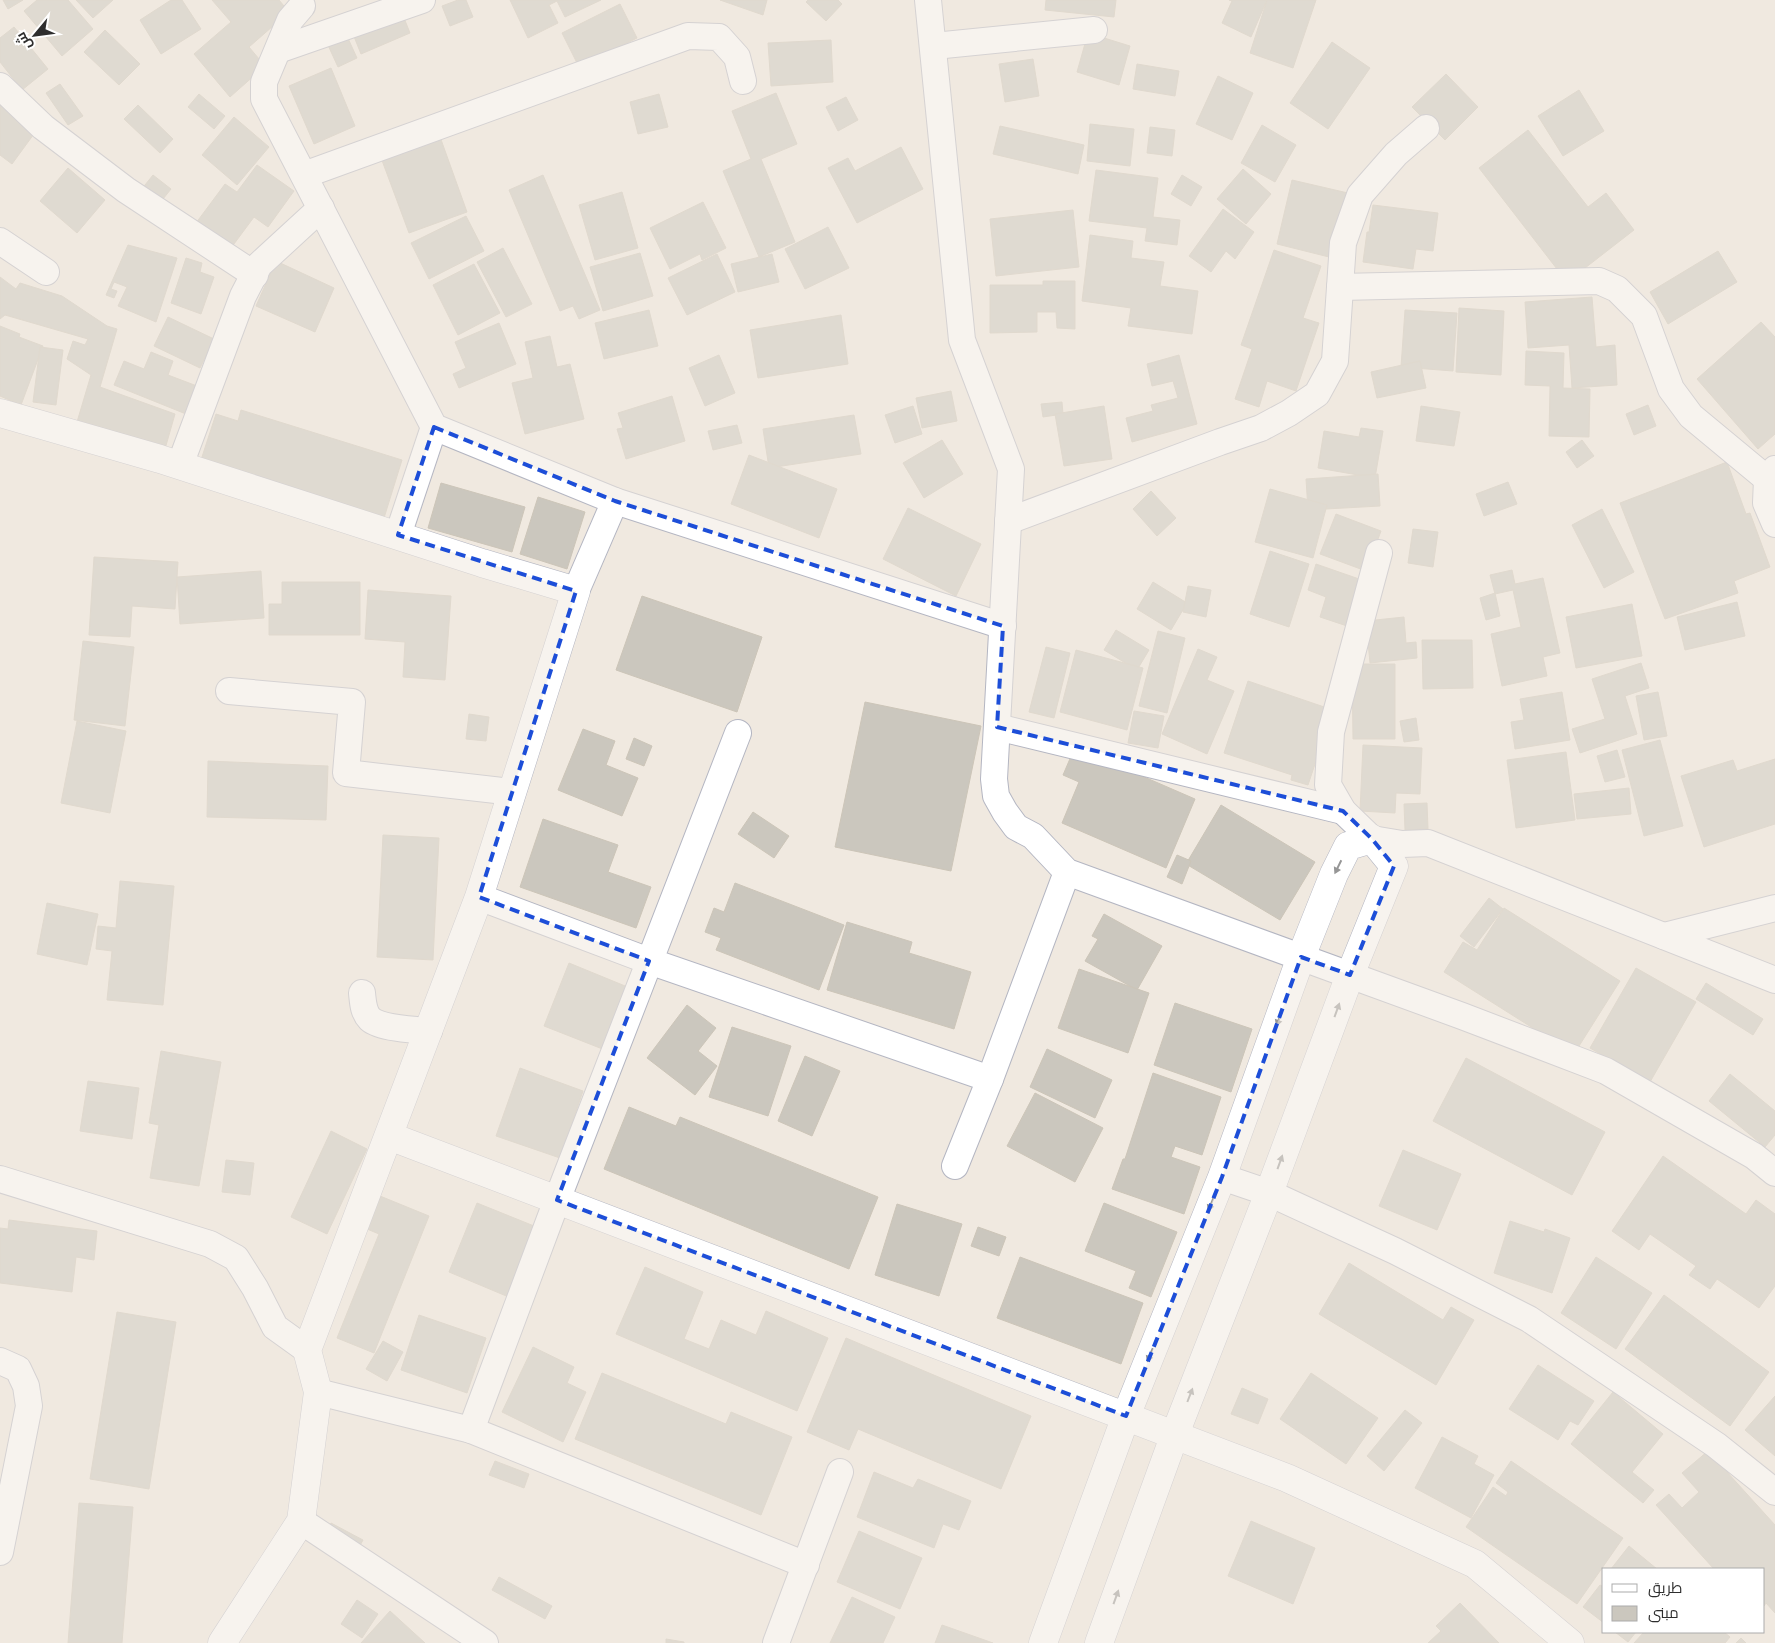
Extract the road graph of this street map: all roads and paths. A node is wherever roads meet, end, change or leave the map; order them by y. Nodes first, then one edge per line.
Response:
1 (422, 0) edge
2 (928, 0) edge
3 (302, 6) dead end
4 (1094, 30) dead end
5 (934, 46) junction
6 (278, 50) junction
7 (743, 81) dead end
8 (0, 86) edge
9 (1426, 128) dead end
10 (304, 175) junction
11 (321, 208) junction
12 (0, 241) edge
13 (46, 272) dead end
14 (254, 275) junction
15 (1340, 287) junction
16 (0, 413) edge
17 (434, 427) junction
18 (180, 465) junction
19 (1771, 474) edge
20 (615, 500) junction
21 (1008, 521) junction
22 (1775, 524) edge
23 (398, 536) junction
24 (1378, 552) dead end
25 (576, 591) junction
26 (1003, 626) junction
27 (229, 691) dead end
28 (997, 726) junction
29 (738, 733) dead end
30 (512, 792) junction
31 (1343, 811) junction
32 (1372, 838) junction
33 (1067, 872) junction
34 (479, 897) junction
35 (1775, 908) edge
36 (1664, 936) junction
37 (1301, 957) junction
38 (649, 961) junction
39 (1350, 975) junction
40 (1775, 980) edge
41 (362, 993) dead end
42 (429, 1031) junction
43 (990, 1079) junction
44 (389, 1136) junction
45 (955, 1166) dead end
46 (1775, 1173) edge
47 (1222, 1178) junction
48 (0, 1179) edge
49 (1269, 1193) junction
50 (557, 1200) junction
51 (307, 1350) junction
52 (0, 1361) edge
53 (318, 1392) junction
54 (1126, 1416) junction
55 (471, 1430) junction
56 (1175, 1434) junction
57 (840, 1472) dead end
58 (1775, 1492) edge
59 (301, 1521) junction
60 (0, 1552) edge
61 (806, 1565) junction
62 (222, 1643) edge
63 (485, 1643) edge
64 (776, 1643) edge
65 (1042, 1643) edge
66 (1099, 1643) edge
67 (1570, 1643) edge

1 - 6 street
2 - 5 street
3 - 6 street
4 - 5 street
5 - 21 street
6 - 10 street
7 - 10 street
8 - 14 street
9 - 15 street
10 - 11 street
11 - 14 street
11 - 17 street
12 - 13 street
14 - 18 street
15 - 19 street
15 - 21 street
16 - 18 street
17 - 20 street
17 - 23 street
18 - 23 street
19 - 22 street
20 - 25 street
20 - 26 street
21 - 26 street
23 - 25 street
24 - 31 street
25 - 30 street
26 - 28 street
27 - 30 street
28 - 31 street
28 - 33 street
29 - 38 street
30 - 34 street
31 - 32 street
32 - 36 street
32 -> 37 street
32 - 39 street
33 - 37 street
33 - 43 street
34 - 38 street
34 - 42 street
35 - 36 street
36 - 40 street
37 - 39 street
37 -> 47 street
38 - 43 street
38 - 50 street
39 - 46 street
49 -> 39 street
41 - 42 street
42 - 44 street
43 - 45 street
44 - 50 street
44 - 51 street
47 - 49 street
47 -> 54 street
48 - 51 street
56 -> 49 street
49 - 58 street
50 - 54 street
50 - 55 street
51 - 53 street
52 - 60 street
53 - 55 street
53 - 59 street
54 - 56 street
54 - 65 street
55 - 61 street
66 -> 56 street
56 - 67 street
57 - 61 street
59 - 62 street
59 - 63 street
61 - 64 street

